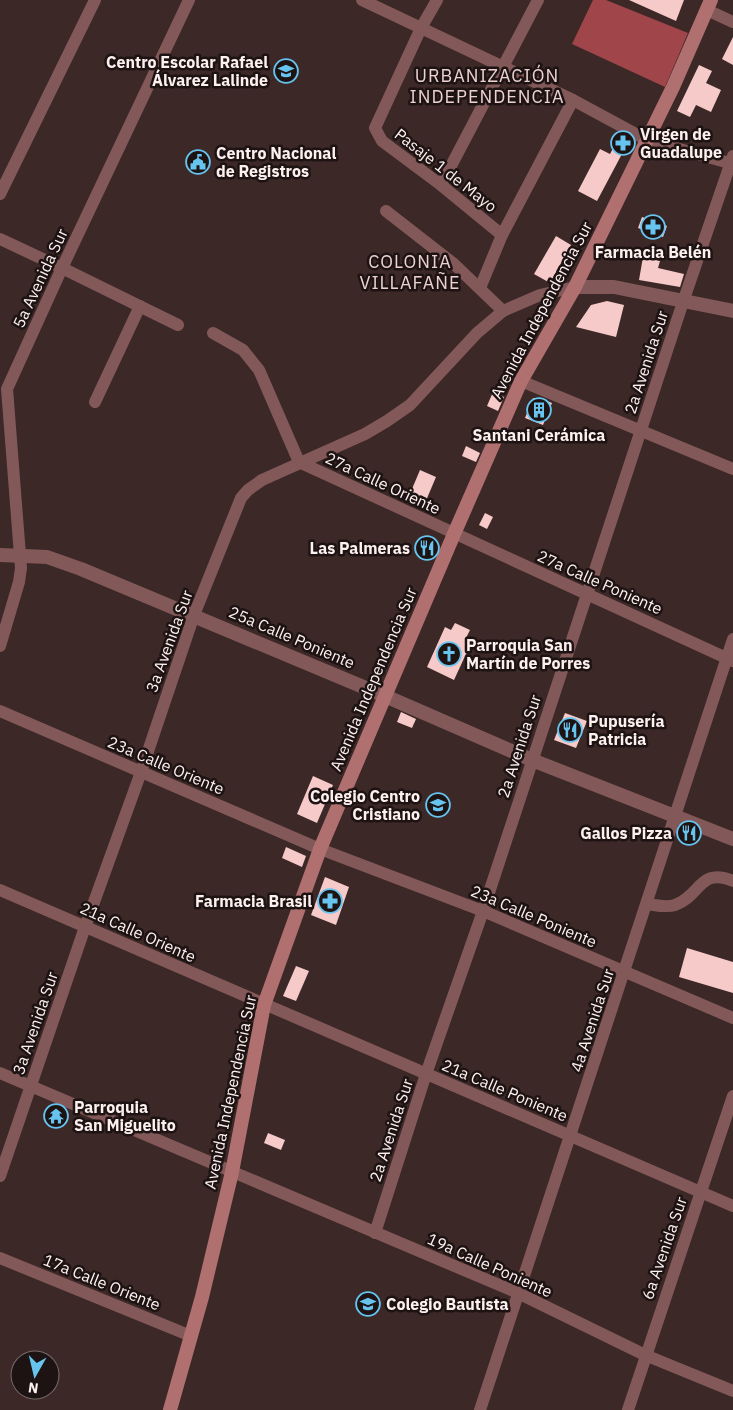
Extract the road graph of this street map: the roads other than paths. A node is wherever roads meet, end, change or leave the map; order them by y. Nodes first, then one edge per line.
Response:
1 (95, 0) edge
2 (189, 0) edge
3 (362, 0) edge
4 (437, 0) edge
5 (538, 0) edge
6 (709, 5) edge
7 (733, 22) edge
8 (421, 28) junction
9 (504, 67) junction
10 (573, 100) junction
11 (647, 140) junction
12 (732, 161) edge
13 (442, 185) junction
14 (0, 194) edge
15 (386, 211) dead end
16 (502, 235) junction
17 (0, 239) edge
18 (62, 268) junction
19 (575, 287) junction
20 (480, 288) junction
21 (683, 302) junction
22 (140, 306) junction
23 (503, 311) junction
24 (733, 311) edge
25 (178, 325) dead end
26 (213, 333) dead end
27 (521, 381) junction
28 (4, 388) edge
29 (95, 402) dead end
30 (641, 431) junction
31 (299, 462) junction
32 (733, 469) edge
33 (454, 534) junction
34 (0, 555) edge
35 (20, 556) junction
36 (587, 594) junction
37 (194, 615) junction
38 (733, 639) edge
39 (0, 646) edge
40 (730, 659) edge
41 (385, 696) junction
42 (0, 711) edge
43 (532, 760) junction
44 (141, 772) junction
45 (676, 815) junction
46 (733, 839) edge
47 (320, 849) junction
48 (733, 881) edge
49 (0, 890) edge
50 (647, 904) junction
51 (482, 911) junction
52 (85, 927) junction
53 (625, 972) junction
54 (264, 1004) junction
55 (733, 1018) edge
56 (0, 1073) edge
57 (426, 1074) junction
58 (31, 1086) junction
59 (733, 1096) edge
60 (570, 1136) junction
61 (232, 1172) junction
62 (0, 1176) edge
63 (700, 1192) junction
64 (733, 1206) edge
65 (375, 1233) junction
66 (0, 1258) edge
67 (518, 1293) junction
68 (191, 1336) junction
69 (645, 1355) junction
70 (733, 1390) edge
71 (170, 1410) edge
72 (480, 1410) edge
73 (628, 1410) edge

1 - 14 street
2 - 18 street, 5a Avenida Sur
3 - 8 street
4 - 8 street
5 - 9 street
6 - 7 street
6 - 11 main road, Avenida Independencia Sur
8 - 9 street
8 - 13 street, Pasaje 1 de Mayo
9 - 10 street
9 - 13 street
10 - 11 street
10 - 16 street
11 - 12 street
11 - 19 main road, Avenida Independencia Sur
12 - 21 street, 2a Avenida Sur
13 - 16 street, Pasaje 1 de Mayo
15 - 20 street
16 - 20 street
17 - 18 street
18 - 22 street
18 - 28 street, 5a Avenida Sur
19 - 21 street
19 - 23 street, 3a Avenida Sur
19 - 27 main road, Avenida Independencia Sur
20 - 23 street
21 - 24 street
21 - 30 street, 2a Avenida Sur
22 - 25 street
22 - 29 street
23 - 31 street, 3a Avenida Sur
26 - 31 street
27 - 30 street
27 - 33 main road, Avenida Independencia Sur
28 - 35 street, 5a Avenida Sur
30 - 32 street
30 - 36 street, 2a Avenida Sur
31 - 33 street, 27a Calle Oriente
31 - 37 street, 3a Avenida Sur
33 - 36 street, 27a Calle Poniente
33 - 41 main road, Avenida Independencia Sur
34 - 35 street, 25a Calle Poniente
35 - 37 street, 25a Calle Poniente
35 - 39 street, 5a Avenida Sur
36 - 40 street, 27a Calle Poniente
36 - 43 street, 2a Avenida Sur
37 - 41 street, 25a Calle Poniente
37 - 44 street, 3a Avenida Sur
38 - 40 street, 4a Avenida Sur
40 - 45 street, 4a Avenida Sur
41 - 43 street, 25a Calle Poniente
41 - 47 main road, Avenida Independencia Sur
42 - 44 street, 23a Calle Oriente
43 - 45 street, 25a Calle Poniente
43 - 51 street, 2a Avenida Sur
44 - 47 street, 23a Calle Oriente
44 - 52 street, 3a Avenida Sur
45 - 46 street, 25a Calle Poniente
45 - 50 street, 4a Avenida Sur
47 - 51 street, 23a Calle Poniente
47 - 54 main road, Avenida Independencia Sur
48 - 50 street
49 - 52 street, 21a Calle Oriente
50 - 53 street, 4a Avenida Sur
51 - 53 street, 23a Calle Poniente
51 - 57 street, 2a Avenida Sur
52 - 54 street, 21a Calle Oriente
52 - 58 street, 3a Avenida Sur
53 - 55 street, 23a Calle Poniente
53 - 60 street, 4a Avenida Sur
54 - 57 street, 21a Calle Poniente
54 - 61 main road, Avenida Independencia Sur
56 - 58 street, 19a Calle Poniente
57 - 60 street, 21a Calle Poniente
57 - 65 street, 2a Avenida Sur
58 - 61 street, 19a Calle Poniente
58 - 62 street, 3a Avenida Sur
59 - 63 street, 6a Avenida Sur
60 - 63 street, 21a Calle Poniente
60 - 67 street, 4a Avenida Sur
61 - 65 street, 19a Calle Poniente
61 - 68 main road, Avenida Independencia Sur
63 - 64 street, 21a Calle Poniente
63 - 69 street, 6a Avenida Sur
65 - 67 street, 19a Calle Poniente
66 - 68 street, 17a Calle Oriente
67 - 69 street, 19a Calle Poniente
67 - 72 street, 4a Avenida Sur
68 - 71 main road, Avenida Independencia Sur
69 - 70 street, 19a Calle Poniente
69 - 73 street, 6a Avenida Sur

